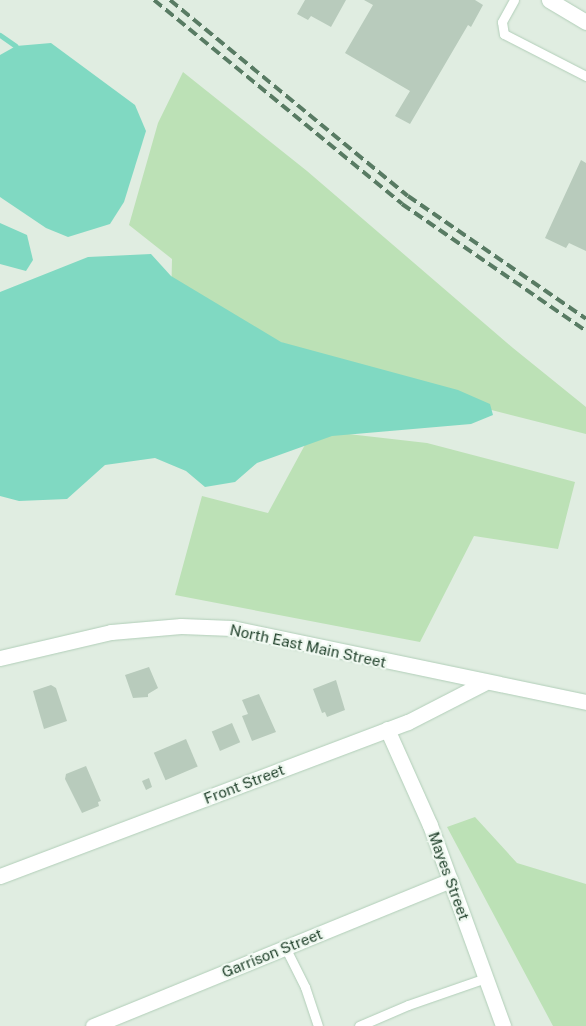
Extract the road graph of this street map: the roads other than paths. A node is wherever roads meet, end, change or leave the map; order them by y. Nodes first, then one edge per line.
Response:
1 (514, 0) edge
2 (556, 2) edge
3 (586, 22) edge
4 (585, 73) edge
5 (0, 658) edge
6 (484, 683) junction
7 (586, 702) edge
8 (387, 729) junction
9 (0, 876) edge
10 (450, 880) junction
11 (285, 947) junction
12 (486, 978) junction
13 (93, 1026) edge
14 (318, 1026) edge
15 (359, 1026) edge
16 (503, 1026) edge

1 - 4 lane
2 - 3 street
5 - 6 street, North East Main Street
6 - 7 street, North East Main Street
6 - 8 street, Front Street
8 - 9 street, Front Street
8 - 10 street, Mayes Street
10 - 11 street, Garrison Street
10 - 12 street, Mayes Street
11 - 13 street, Garrison Street
11 - 14 lane
12 - 15 lane
12 - 16 street, Mayes Street

